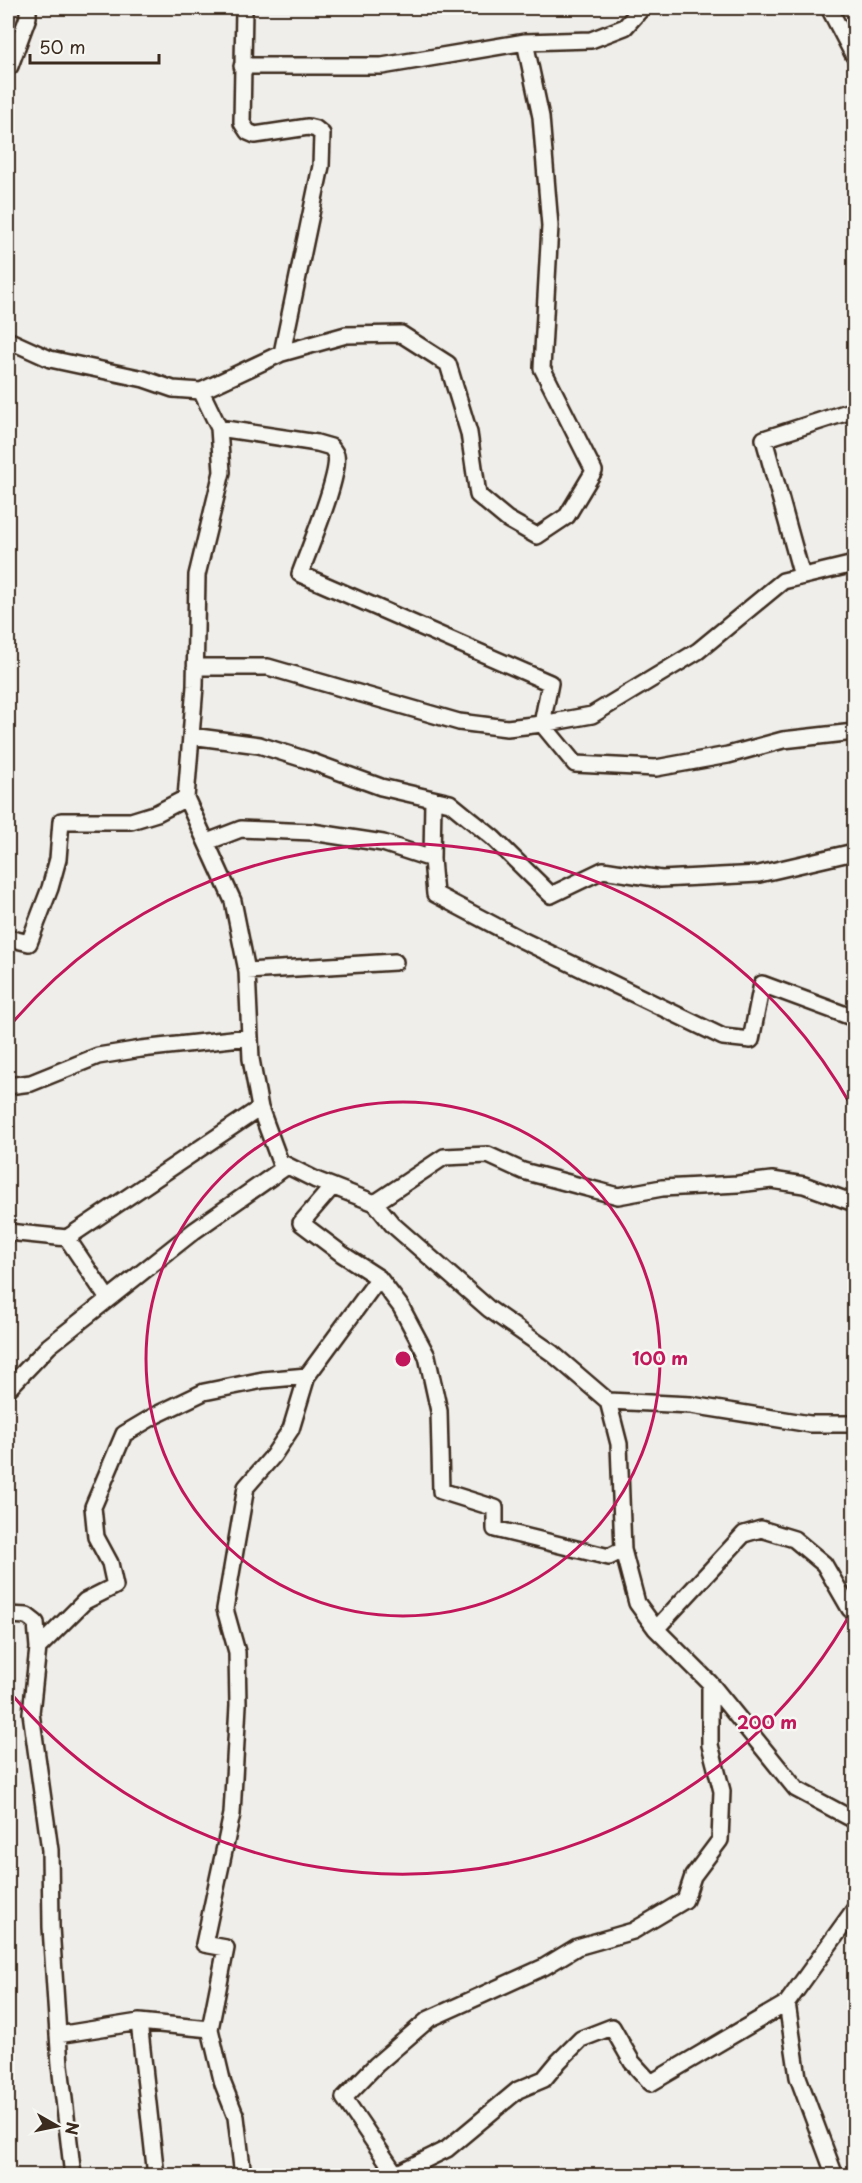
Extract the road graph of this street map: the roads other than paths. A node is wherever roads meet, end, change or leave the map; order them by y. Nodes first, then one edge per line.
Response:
1 (28, 8) edge
2 (243, 8) edge
3 (642, 8) edge
4 (829, 8) edge
5 (525, 42) junction
6 (855, 56) edge
7 (8, 66) edge
8 (242, 66) junction
9 (8, 340) edge
10 (282, 353) junction
11 (201, 391) junction
12 (855, 411) edge
13 (219, 428) junction
14 (855, 564) edge
15 (802, 576) junction
16 (195, 667) junction
17 (542, 724) junction
18 (855, 732) edge
19 (191, 736) junction
20 (186, 798) junction
21 (433, 799) junction
22 (207, 842) junction
23 (855, 852) edge
24 (432, 859) junction
25 (8, 938) edge
26 (395, 962) dead end
27 (247, 971) junction
28 (855, 1018) edge
29 (250, 1037) junction
30 (8, 1086) edge
31 (260, 1108) junction
32 (287, 1166) junction
33 (332, 1187) junction
34 (375, 1203) junction
35 (855, 1203) edge
36 (8, 1232) edge
37 (67, 1238) junction
38 (379, 1278) junction
39 (108, 1299) junction
40 (307, 1376) junction
41 (8, 1389) edge
42 (608, 1401) junction
43 (855, 1424) edge
44 (623, 1550) junction
45 (855, 1611) edge
46 (8, 1616) edge
47 (656, 1629) junction
48 (38, 1648) junction
49 (710, 1683) junction
50 (855, 1820) edge
51 (855, 1910) edge
52 (787, 2003) junction
53 (139, 2022) junction
54 (210, 2029) junction
55 (58, 2035) junction
56 (73, 2175) edge
57 (156, 2175) edge
58 (243, 2175) edge
59 (396, 2175) edge
60 (835, 2175) edge

1 - 7 street
2 - 8 street
3 - 5 street
4 - 6 street
5 - 8 street
5 - 10 street
8 - 10 street
9 - 11 street
10 - 11 street
11 - 13 street
12 - 15 street
13 - 16 street
13 - 17 street
14 - 15 street
15 - 17 street
16 - 17 street
16 - 19 street
17 - 18 street
19 - 20 street
19 - 21 street
20 - 22 street
20 - 25 street
21 - 23 street
21 - 24 street
22 - 24 street
22 - 27 street
24 - 28 street
26 - 27 street
27 - 29 street
29 - 30 street
29 - 31 street
31 - 32 street
31 - 37 street
32 - 33 street
32 - 39 street
33 - 34 street
33 - 38 street
34 - 35 street
34 - 42 street
36 - 37 street
37 - 39 street
38 - 40 street
38 - 44 street
39 - 41 street
40 - 48 street
40 - 54 street
42 - 43 street
42 - 44 street
44 - 47 street
45 - 47 street
46 - 48 street
47 - 49 street
48 - 55 street
49 - 50 street
49 - 59 street
51 - 52 street
52 - 59 street
52 - 60 street
53 - 54 street
53 - 55 street
53 - 57 street
54 - 58 street
55 - 56 street

